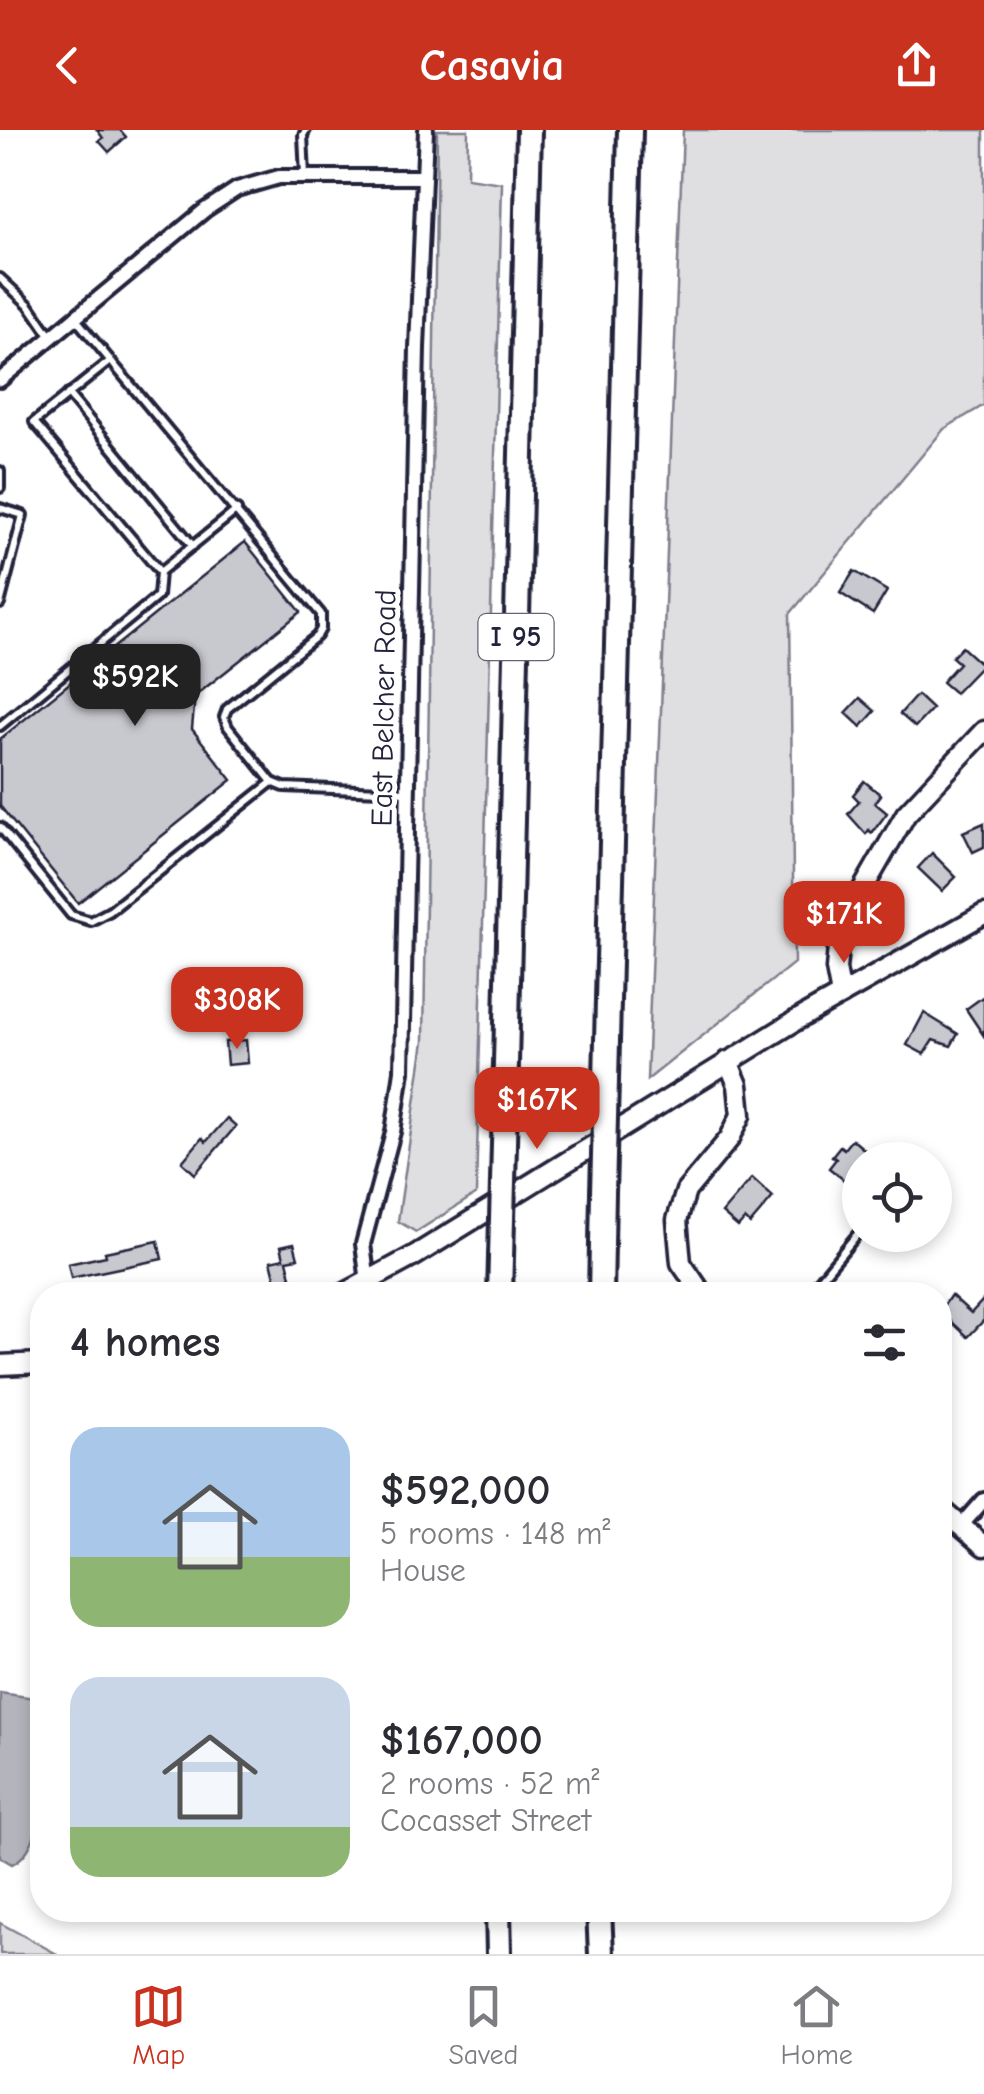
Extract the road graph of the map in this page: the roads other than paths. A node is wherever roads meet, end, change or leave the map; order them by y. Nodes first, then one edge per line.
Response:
1 (306, 130) edge
2 (426, 130) edge
3 (529, 130) edge
4 (630, 130) edge
5 (306, 176) junction
6 (424, 176) junction
7 (0, 278) edge
8 (76, 318) junction
9 (51, 338) junction
10 (110, 361) junction
11 (0, 380) edge
12 (68, 394) junction
13 (0, 471) edge
14 (0, 488) edge
15 (0, 508) edge
16 (237, 510) junction
17 (193, 546) junction
18 (160, 572) junction
19 (0, 604) edge
20 (0, 726) edge
21 (984, 730) edge
22 (272, 782) junction
23 (408, 792) junction
24 (0, 827) edge
25 (984, 914) edge
26 (841, 995) junction
27 (728, 1061) junction
28 (843, 1252) edge
29 (368, 1282) joint
30 (500, 1282) edge
31 (601, 1282) edge
32 (694, 1282) edge
33 (818, 1282) edge
34 (30, 1363) edge
35 (0, 1364) edge
36 (984, 1500) edge
37 (952, 1518) edge
38 (961, 1526) junction
39 (984, 1546) edge
40 (498, 1922) edge
41 (600, 1922) edge
42 (499, 1954) edge
43 (601, 1954) edge

1 - 5 lane
2 - 6 street, East Belcher Road
3 - 30 highway, I 95, bridge
4 - 31 highway, bridge
5 - 6 street
5 - 8 street
6 - 23 street, East Belcher Road
7 - 9 lane
8 - 9 street
8 - 10 lane
9 - 11 street
10 - 12 lane
10 - 16 lane
12 - 17 lane
12 - 18 lane
13 - 14 lane
15 - 19 lane
16 - 17 lane
16 - 22 lane
17 - 18 lane
18 - 20 lane
21 - 26 main road
22 - 23 lane
22 - 24 lane
23 - 29 street, East Belcher Road
25 - 26 main road
26 - 27 main road
27 - 29 main road
27 - 32 main road
28 - 33 lane
34 - 35 main road
36 - 38 street
37 - 38 main road
38 - 39 main road
40 - 42 highway
41 - 43 highway

